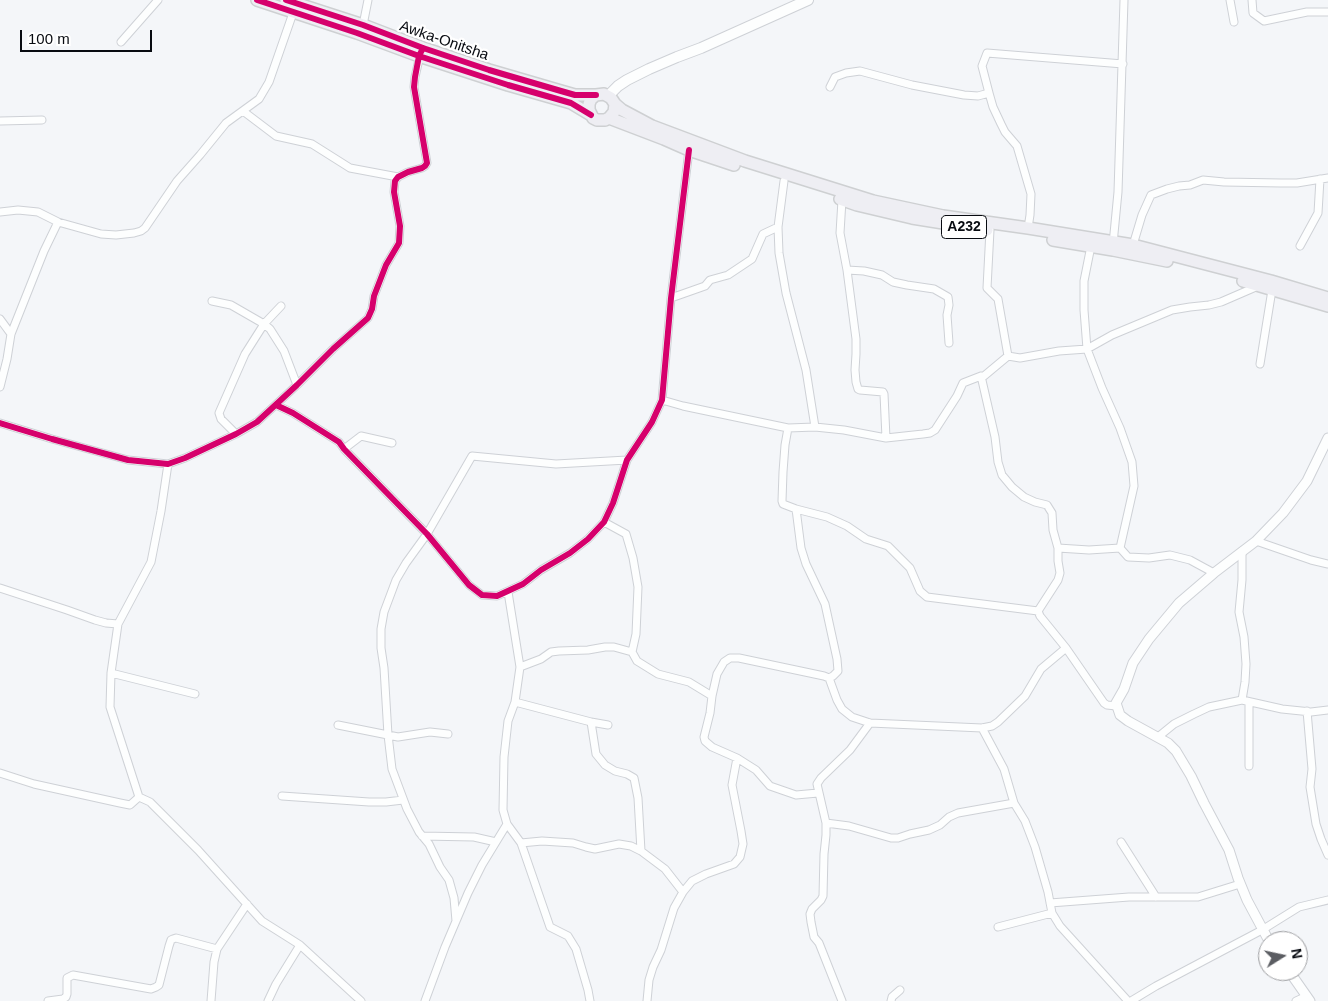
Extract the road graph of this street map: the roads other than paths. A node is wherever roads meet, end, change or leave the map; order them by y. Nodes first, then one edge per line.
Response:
1 (158, 0) edge
2 (257, 0) edge
3 (286, 0) edge
4 (368, 0) edge
5 (808, 0) edge
6 (1124, 0) edge
7 (1230, 0) edge
8 (1252, 0) edge
9 (314, 10) edge
10 (1328, 12) edge
11 (293, 13) junction
12 (1234, 22) dead end
13 (363, 24) junction
14 (121, 42) dead end
15 (421, 52) junction
16 (1123, 64) junction
17 (830, 87) dead end
18 (989, 93) junction
19 (596, 95) junction
20 (611, 100) junction
21 (243, 111) junction
22 (591, 115) junction
23 (609, 118) junction
24 (42, 120) dead end
25 (0, 121) edge
26 (690, 150) junction
27 (398, 177) junction
28 (1324, 179) edge
29 (784, 181) junction
30 (842, 200) junction
31 (0, 212) edge
32 (58, 222) junction
33 (778, 227) junction
34 (1028, 228) junction
35 (990, 230) junction
36 (1113, 245) junction
37 (1133, 245) junction
38 (1091, 246) junction
39 (1300, 246) dead end
40 (847, 270) junction
41 (1258, 286) junction
42 (1272, 290) junction
43 (672, 298) junction
44 (1328, 298) edge
45 (212, 301) dead end
46 (281, 306) dead end
47 (1328, 306) edge
48 (0, 319) edge
49 (264, 324) junction
50 (10, 334) junction
51 (949, 343) dead end
52 (1087, 348) junction
53 (1008, 356) junction
54 (1260, 364) dead end
55 (981, 376) junction
56 (297, 385) junction
57 (0, 387) edge
58 (662, 400) junction
59 (276, 405) junction
60 (0, 423) edge
61 (815, 427) junction
62 (788, 428) junction
63 (236, 434) junction
64 (886, 438) junction
65 (1328, 438) edge
66 (392, 443) dead end
67 (344, 449) junction
68 (627, 460) junction
69 (168, 464) junction
70 (796, 509) junction
71 (604, 522) junction
72 (426, 534) junction
73 (1256, 541) junction
74 (1058, 548) junction
75 (1120, 548) junction
76 (1242, 552) junction
77 (1328, 564) edge
78 (1214, 573) junction
79 (0, 588) edge
80 (508, 592) junction
81 (1038, 610) junction
82 (118, 624) junction
83 (1066, 648) junction
84 (632, 652) junction
85 (520, 667) junction
86 (111, 673) junction
87 (829, 678) junction
88 (195, 694) dead end
89 (712, 696) junction
90 (1245, 701) junction
91 (514, 702) junction
92 (1116, 706) junction
93 (1328, 710) edge
94 (1307, 711) junction
95 (591, 722) junction
96 (870, 723) junction
97 (338, 725) dead end
98 (608, 725) dead end
99 (982, 728) junction
100 (448, 734) dead end
101 (388, 736) junction
102 (1158, 737) junction
103 (737, 758) junction
104 (1249, 766) dead end
105 (0, 773) edge
106 (818, 793) junction
107 (282, 796) dead end
108 (139, 797) junction
109 (403, 800) junction
110 (1014, 803) junction
111 (826, 822) junction
112 (507, 824) junction
113 (422, 836) junction
114 (496, 842) junction
115 (1121, 842) dead end
116 (521, 843) junction
117 (641, 851) junction
118 (1328, 855) edge
119 (1240, 884) junction
120 (683, 892) junction
121 (1156, 897) junction
122 (1328, 900) edge
123 (1050, 903) junction
124 (246, 904) junction
125 (1052, 913) junction
126 (456, 921) junction
127 (998, 927) dead end
128 (1262, 930) junction
129 (300, 945) junction
130 (217, 949) junction
131 (1296, 981) edge
132 (900, 990) dead end
133 (1308, 999) edge
134 (48, 1001) edge
135 (211, 1001) edge
136 (268, 1001) edge
137 (362, 1001) edge
138 (425, 1001) edge
139 (590, 1001) edge
140 (647, 1001) edge
141 (842, 1001) edge
142 (891, 1001) edge
143 (1130, 1001) edge
144 (1296, 1001) edge

1 - 14 street
2 - 11 main road, Awka-Onitsha / A232
3 - 9 main road, Awka-Onitsha / A232
4 - 13 street
5 - 20 main road
6 - 16 street
7 - 12 street
8 - 10 street
9 - 11 main road, Awka-Onitsha / A232
9 - 13 main road, Awka-Onitsha / A232
9 - 15 main road, Awka-Onitsha / A232
11 - 21 street
13 - 15 main road, Awka-Onitsha / A232
15 - 19 main road, Awka-Onitsha / A232
15 - 22 main road, Awka-Onitsha / A232
15 - 27 street
16 - 18 street
16 - 36 street
17 - 18 street
18 - 34 street
19 - 20 main road, A232
19 - 22 main road
20 - 23 main road
20 - 34 main road, A232
21 - 27 street
21 - 32 street
22 - 23 main road, A232
23 - 26 main road, A232
24 - 25 street
26 - 29 main road, A232
26 - 43 street
27 - 56 street
28 - 37 street
28 - 39 street
29 - 30 main road, A232
29 - 33 street
30 - 35 main road, A232
30 - 40 street
31 - 32 street
32 - 50 street
33 - 43 street
33 - 61 street
34 - 36 main road, A232
35 - 38 main road, A232
35 - 53 street
36 - 37 main road, A232
36 - 38 main road, A232
36 - 41 main road, A232
37 - 44 main road, A232
38 - 52 street
40 - 51 street
40 - 64 street
41 - 42 main road, A232
41 - 52 street
42 - 47 main road, A232
42 - 54 street
43 - 58 street
45 - 49 street
46 - 49 street
48 - 50 street
49 - 56 street
49 - 63 street
50 - 57 street
52 - 53 street
52 - 75 street
53 - 55 street
55 - 64 street
55 - 74 street
56 - 59 street
58 - 62 street
58 - 68 street
59 - 63 street
59 - 67 street
60 - 69 street
61 - 62 street
61 - 64 street
62 - 70 street
63 - 69 street
65 - 73 street
66 - 67 street
67 - 72 street
68 - 71 street
68 - 72 street
69 - 82 street
70 - 81 street
70 - 87 street
71 - 80 street
71 - 84 street
72 - 80 street
72 - 101 street
73 - 76 street
73 - 77 street
74 - 75 street
74 - 81 street
75 - 78 street
76 - 78 street
76 - 90 street
78 - 92 street
79 - 82 street
80 - 85 street
81 - 83 street
82 - 86 street
83 - 92 street
83 - 99 street
84 - 85 street
84 - 89 street
85 - 91 street
86 - 88 street
86 - 108 street
87 - 89 street
87 - 96 street
89 - 103 street
90 - 94 street
90 - 102 street
90 - 104 street
91 - 95 street
91 - 112 street
92 - 102 street
93 - 94 street
94 - 118 street
95 - 98 street
95 - 117 street
96 - 99 street
96 - 106 street
97 - 101 street
99 - 110 street
100 - 101 street
101 - 109 street
102 - 119 street
103 - 106 street
103 - 120 street
105 - 108 street
106 - 111 street
107 - 109 street
108 - 124 street
109 - 113 street
110 - 111 street
110 - 123 street
111 - 141 street
112 - 114 street
112 - 116 street
113 - 114 street
113 - 126 street
114 - 126 street
115 - 121 street
116 - 117 street
116 - 139 street
117 - 120 street
119 - 121 street
119 - 128 street
120 - 140 street
121 - 123 street
122 - 128 street
123 - 125 street
124 - 129 street
124 - 130 street
125 - 127 street
125 - 143 street
126 - 138 street
128 - 143 street
129 - 136 street
129 - 137 street
130 - 134 street
130 - 135 street
131 - 133 street
132 - 142 street
133 - 144 street

